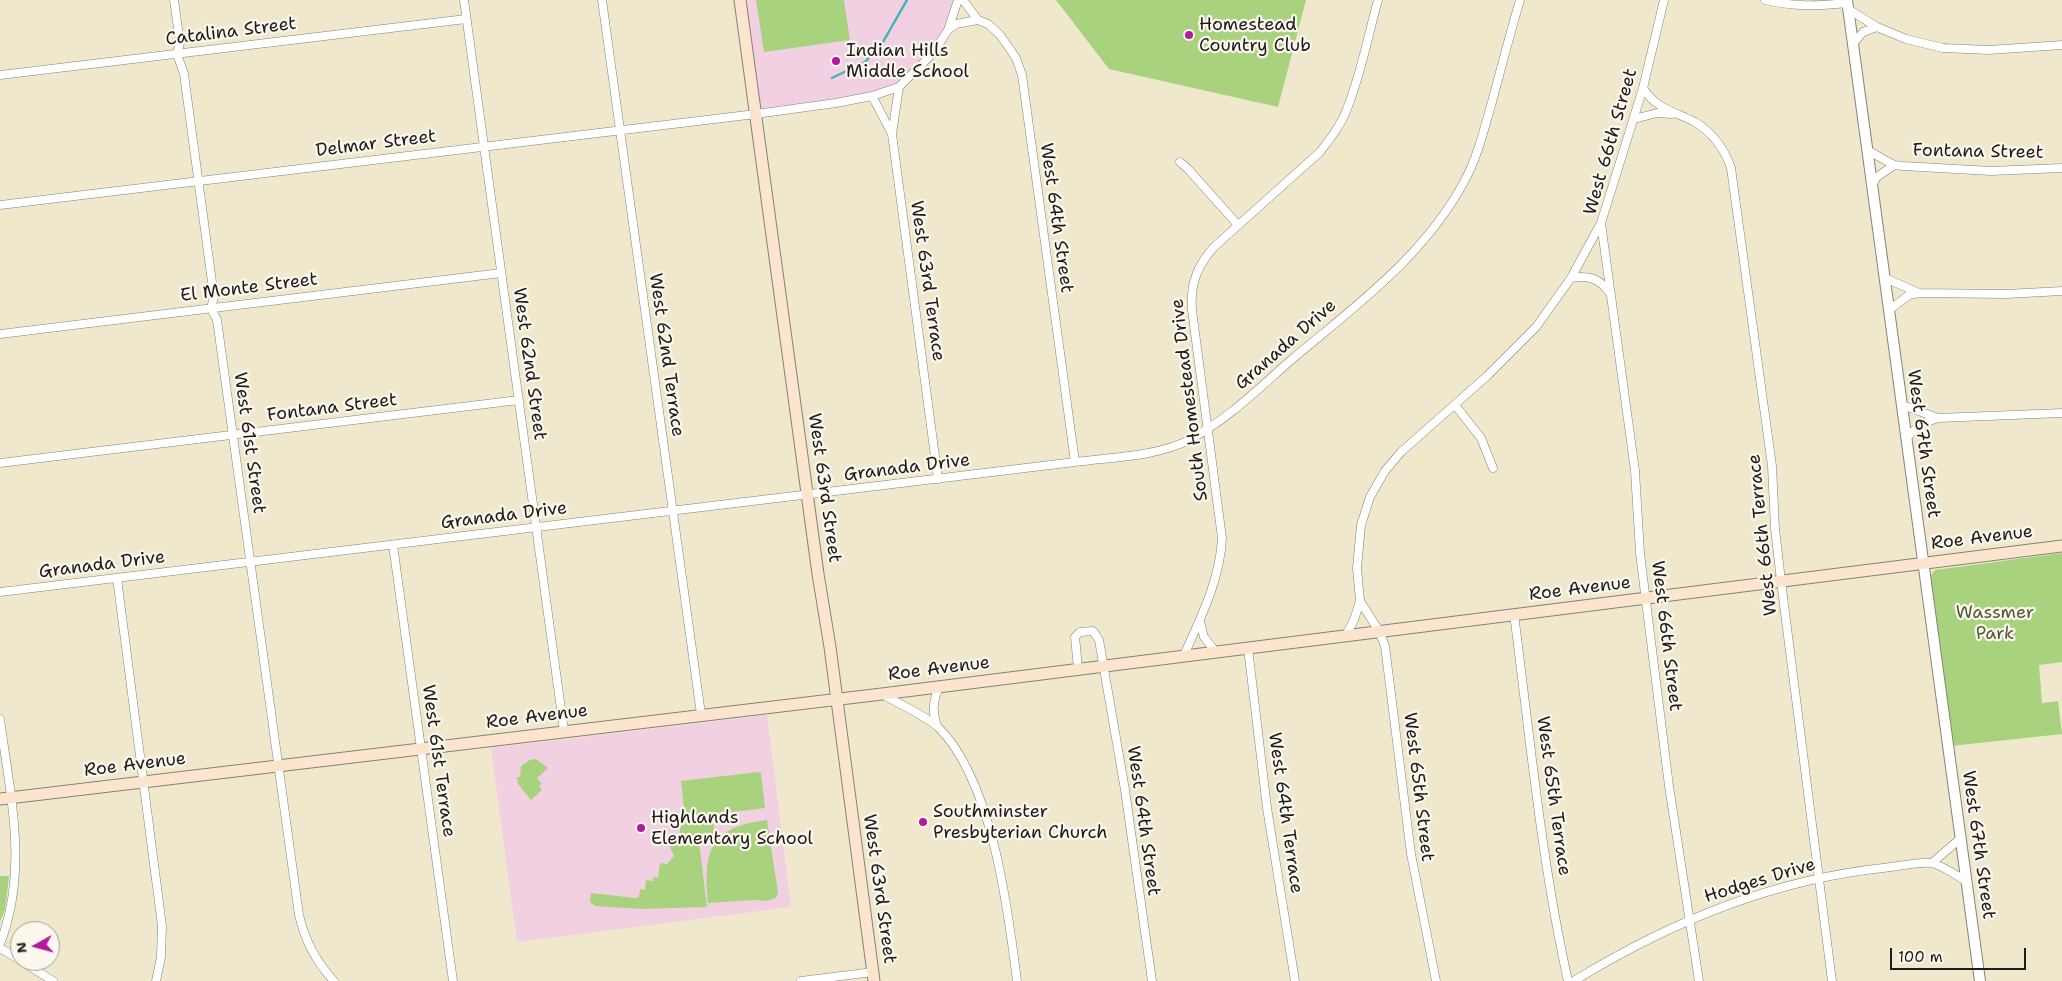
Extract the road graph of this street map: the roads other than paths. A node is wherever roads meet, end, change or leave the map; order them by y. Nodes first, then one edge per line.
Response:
1 (174, 0) edge
2 (464, 0) edge
3 (602, 0) edge
4 (740, 0) edge
5 (958, 0) edge
6 (963, 0) edge
7 (1378, 0) edge
8 (1520, 0) edge
9 (1765, 0) edge
10 (1665, 2) edge
11 (1847, 4) edge
12 (466, 19) junction
13 (978, 20) junction
14 (1877, 27) junction
15 (948, 30) junction
16 (1853, 44) junction
17 (2062, 45) edge
18 (177, 54) junction
19 (0, 75) edge
20 (899, 87) junction
21 (1643, 88) junction
22 (872, 96) junction
23 (756, 114) junction
24 (1674, 114) junction
25 (1634, 120) junction
26 (619, 130) junction
27 (892, 134) junction
28 (484, 146) junction
29 (1867, 150) junction
30 (1180, 162) dead end
31 (1894, 165) junction
32 (2062, 168) edge
33 (198, 181) junction
34 (1872, 185) junction
35 (0, 205) edge
36 (1601, 223) junction
37 (1238, 226) junction
38 (501, 273) junction
39 (1571, 278) junction
40 (1884, 278) junction
41 (2062, 291) edge
42 (1611, 293) junction
43 (1919, 293) junction
44 (211, 308) junction
45 (1889, 310) junction
46 (0, 334) edge
47 (519, 400) junction
48 (1455, 405) junction
49 (1902, 405) junction
50 (2062, 413) edge
51 (1938, 418) junction
52 (1207, 428) junction
53 (233, 435) junction
54 (1906, 438) junction
55 (1075, 462) junction
56 (0, 463) edge
57 (1493, 468) dead end
58 (938, 479) junction
59 (807, 495) junction
60 (672, 510) junction
61 (536, 527) junction
62 (393, 545) junction
63 (2062, 546) edge
64 (250, 562) junction
65 (1923, 563) junction
66 (117, 578) junction
67 (1781, 581) junction
68 (0, 592) edge
69 (1646, 598) junction
70 (1360, 601) junction
71 (1514, 614) junction
72 (1200, 620) junction
73 (1379, 631) junction
74 (1346, 635) junction
75 (1248, 648) junction
76 (1215, 651) junction
77 (1184, 655) junction
78 (1103, 665) junction
79 (1078, 668) junction
80 (939, 687) junction
81 (882, 694) junction
82 (837, 698) junction
83 (701, 714) junction
84 (0, 719) edge
85 (937, 726) junction
86 (564, 731) junction
87 (421, 748) junction
88 (278, 765) junction
89 (144, 781) junction
90 (5, 798) edge
91 (1960, 838) junction
92 (1932, 863) junction
93 (1819, 878) junction
94 (1966, 880) junction
95 (1689, 919) junction
96 (0, 946) edge
97 (37, 971) edge
98 (874, 977) edge
99 (53, 981) edge
100 (156, 981) edge
101 (334, 981) edge
102 (453, 981) edge
103 (801, 981) edge
104 (1017, 981) edge
105 (1152, 981) edge
106 (1295, 981) edge
107 (1436, 981) edge
108 (1568, 981) edge
109 (1574, 981) edge
110 (1699, 981) edge
111 (1832, 981) edge
112 (1980, 981) edge

1 - 18 street, West 61st Street
2 - 12 street, West 62nd Street
3 - 26 street, West 62nd Terrace
4 - 23 main road, West 63rd Street
5 - 15 street
6 - 13 street, West 64th Street
7 - 37 street, South Homestead Drive
8 - 52 street, Granada Drive
9 - 11 street
10 - 21 street, West 66th Street
11 - 14 street
11 - 16 street, West 67th Street
12 - 18 street, Catalina Street
12 - 28 street, West 62nd Street
13 - 15 street
13 - 55 street, West 64th Street
14 - 16 street
14 - 17 street
15 - 20 street
16 - 29 street, West 67th Street
18 - 19 street, Catalina Street
18 - 33 street, West 61st Street
20 - 22 street, Delmar Street
20 - 27 street, West 63rd Terrace
21 - 24 street, West 66th Terrace
21 - 25 street, West 66th Street
22 - 23 street, Delmar Street
22 - 27 street
23 - 26 street, Delmar Street
23 - 59 main road, West 63rd Street
24 - 25 street, West 66th Terrace
24 - 67 street, West 66th Terrace
25 - 36 street, West 66th Street
26 - 28 street, Delmar Street
26 - 60 street, West 62nd Terrace
27 - 58 street, West 63rd Terrace
28 - 33 street, Delmar Street
28 - 38 street, West 62nd Street
29 - 31 street, Fontana Street
29 - 34 street, West 67th Street
30 - 37 street
31 - 32 street, Fontana Street
31 - 34 street, Fontana Street
33 - 35 street, Delmar Street
33 - 44 street, West 61st Street
34 - 40 street, West 67th Street
36 - 39 street, West 65th Street
36 - 42 street, West 66th Street
37 - 52 street, South Homestead Drive
38 - 44 street, El Monte Street
38 - 47 street, West 62nd Street
39 - 42 street
39 - 48 street, West 65th Street
40 - 43 street
40 - 45 street, West 67th Street
41 - 43 street
42 - 69 street, West 66th Street
43 - 45 street
44 - 46 street, El Monte Street
44 - 53 street, West 61st Street
45 - 49 street, West 67th Street
47 - 53 street, Fontana Street
47 - 61 street, West 62nd Street
48 - 57 street
48 - 70 street, West 65th Street
49 - 51 street
49 - 54 street, West 67th Street
50 - 51 street
51 - 54 street
52 - 55 street, Granada Drive
52 - 72 street, South Homestead Drive
53 - 56 street, Fontana Street
53 - 64 street, West 61st Street
54 - 65 street, West 67th Street
55 - 58 street, Granada Drive
58 - 59 street, Granada Drive
59 - 60 street, Granada Drive
59 - 82 main road, West 63rd Street
60 - 61 street, Granada Drive
60 - 83 street, West 62nd Terrace
61 - 62 street, Granada Drive
61 - 86 street, West 62nd Street
62 - 64 street, Granada Drive
62 - 87 street, West 61st Terrace
63 - 65 main road, Roe Avenue
64 - 66 street, Granada Drive
64 - 88 street, West 61st Street
65 - 67 main road, Roe Avenue
65 - 91 street, West 67th Street
66 - 68 street, Granada Drive
66 - 89 street
67 - 69 main road, Roe Avenue
67 - 93 street, West 66th Terrace
69 - 71 main road, Roe Avenue
69 - 95 street, West 66th Street
70 - 73 street, West 65th Street
70 - 74 street, West 65th Street
71 - 73 main road, Roe Avenue
71 - 108 street, West 65th Terrace
72 - 76 street
72 - 77 street, South Homestead Drive
73 - 74 main road, Roe Avenue
73 - 107 street, West 65th Street
74 - 75 main road, Roe Avenue
75 - 76 main road, Roe Avenue
75 - 106 street, West 64th Terrace
76 - 77 main road, Roe Avenue
77 - 78 main road, Roe Avenue
78 - 79 main road, Roe Avenue
78 - 79 street
78 - 105 street, West 64th Street
79 - 80 main road, Roe Avenue
80 - 81 main road, Roe Avenue
80 - 85 street
81 - 82 main road, Roe Avenue
81 - 85 street
82 - 83 main road, Roe Avenue
82 - 98 main road, West 63rd Street
83 - 86 main road, Roe Avenue
84 - 90 street
85 - 104 street
86 - 87 main road, Roe Avenue
87 - 88 main road, Roe Avenue
87 - 102 street, West 61st Terrace
88 - 89 main road, Roe Avenue
88 - 101 street, West 61st Street
89 - 90 main road, Roe Avenue
89 - 100 street
90 - 96 street
91 - 92 street
91 - 94 street, West 67th Street
92 - 93 street, Hodges Drive
92 - 94 street
93 - 95 street, Hodges Drive
93 - 111 street, West 66th Terrace
94 - 112 street, West 67th Street
95 - 109 street, Hodges Drive
95 - 110 street, West 66th Street
97 - 99 street
98 - 103 street

